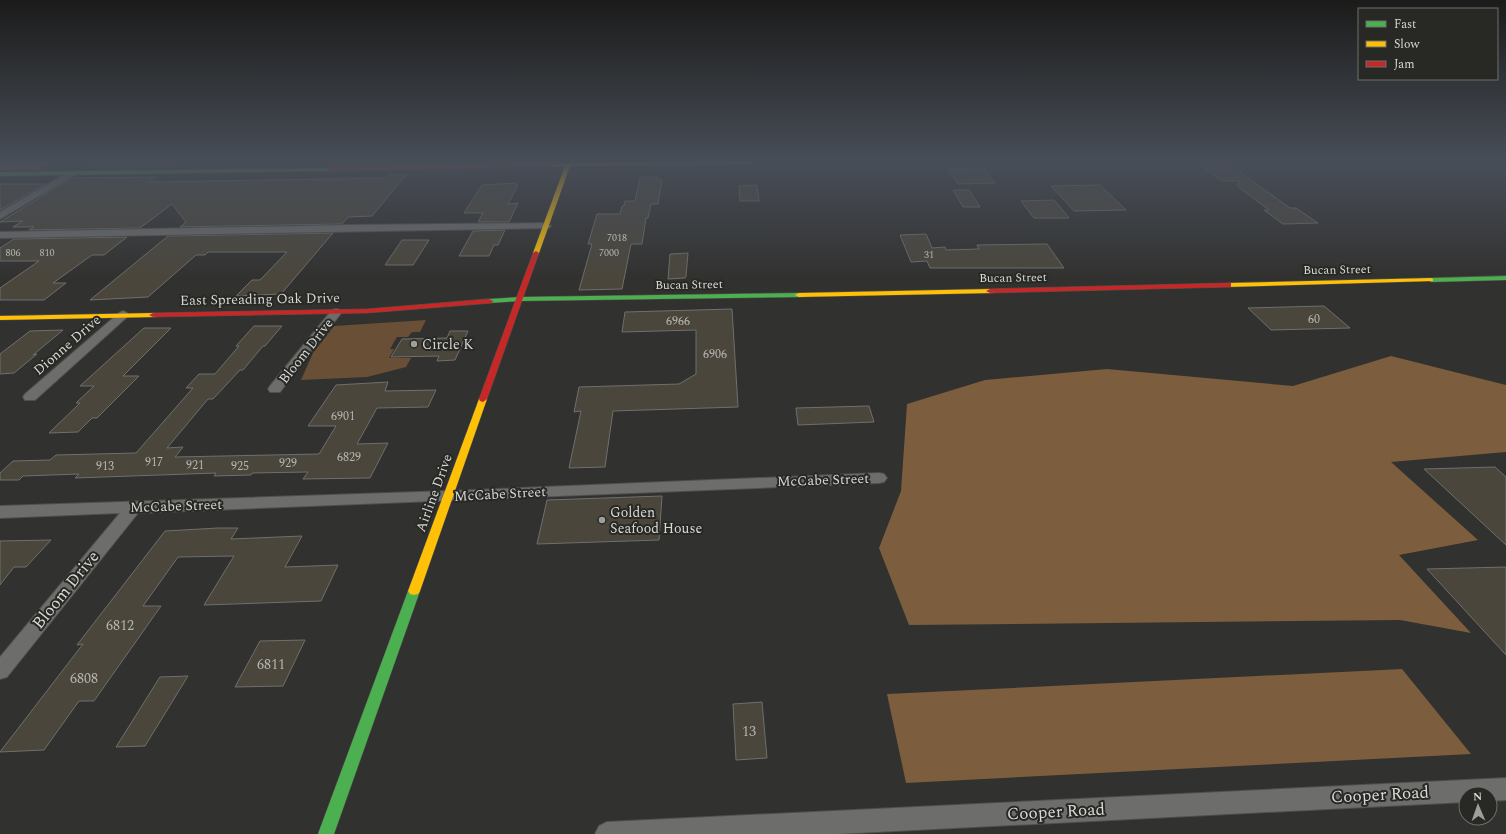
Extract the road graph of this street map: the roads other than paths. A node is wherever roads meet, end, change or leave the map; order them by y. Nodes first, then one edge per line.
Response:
1 (25, 201) edge
2 (555, 201) edge
3 (0, 216) edge
4 (546, 226) junction
5 (0, 235) edge
6 (1506, 278) edge
7 (520, 299) junction
8 (336, 312) junction
9 (123, 315) junction
10 (0, 318) edge
11 (275, 389) dead end
12 (30, 397) dead end
13 (879, 478) dead end
14 (448, 496) junction
15 (133, 508) junction
16 (0, 512) edge
17 (0, 671) edge
18 (1506, 789) edge
19 (326, 834) edge
20 (607, 834) edge

1 - 3 street
2 - 4 street, Airline Drive
4 - 5 street
4 - 7 street, Airline Drive
6 - 7 street, Bucan Street
7 - 8 street, East Spreading Oak Drive
7 - 14 street, Airline Drive
8 - 9 street, East Spreading Oak Drive
8 - 11 street, Bloom Drive
9 - 10 street, East Spreading Oak Drive
9 - 12 street, Dionne Drive
13 - 14 street, McCabe Street
14 - 15 street, McCabe Street
14 - 19 street, Airline Drive
15 - 16 street, McCabe Street
15 - 17 street, Bloom Drive
18 - 20 street, Cooper Road

